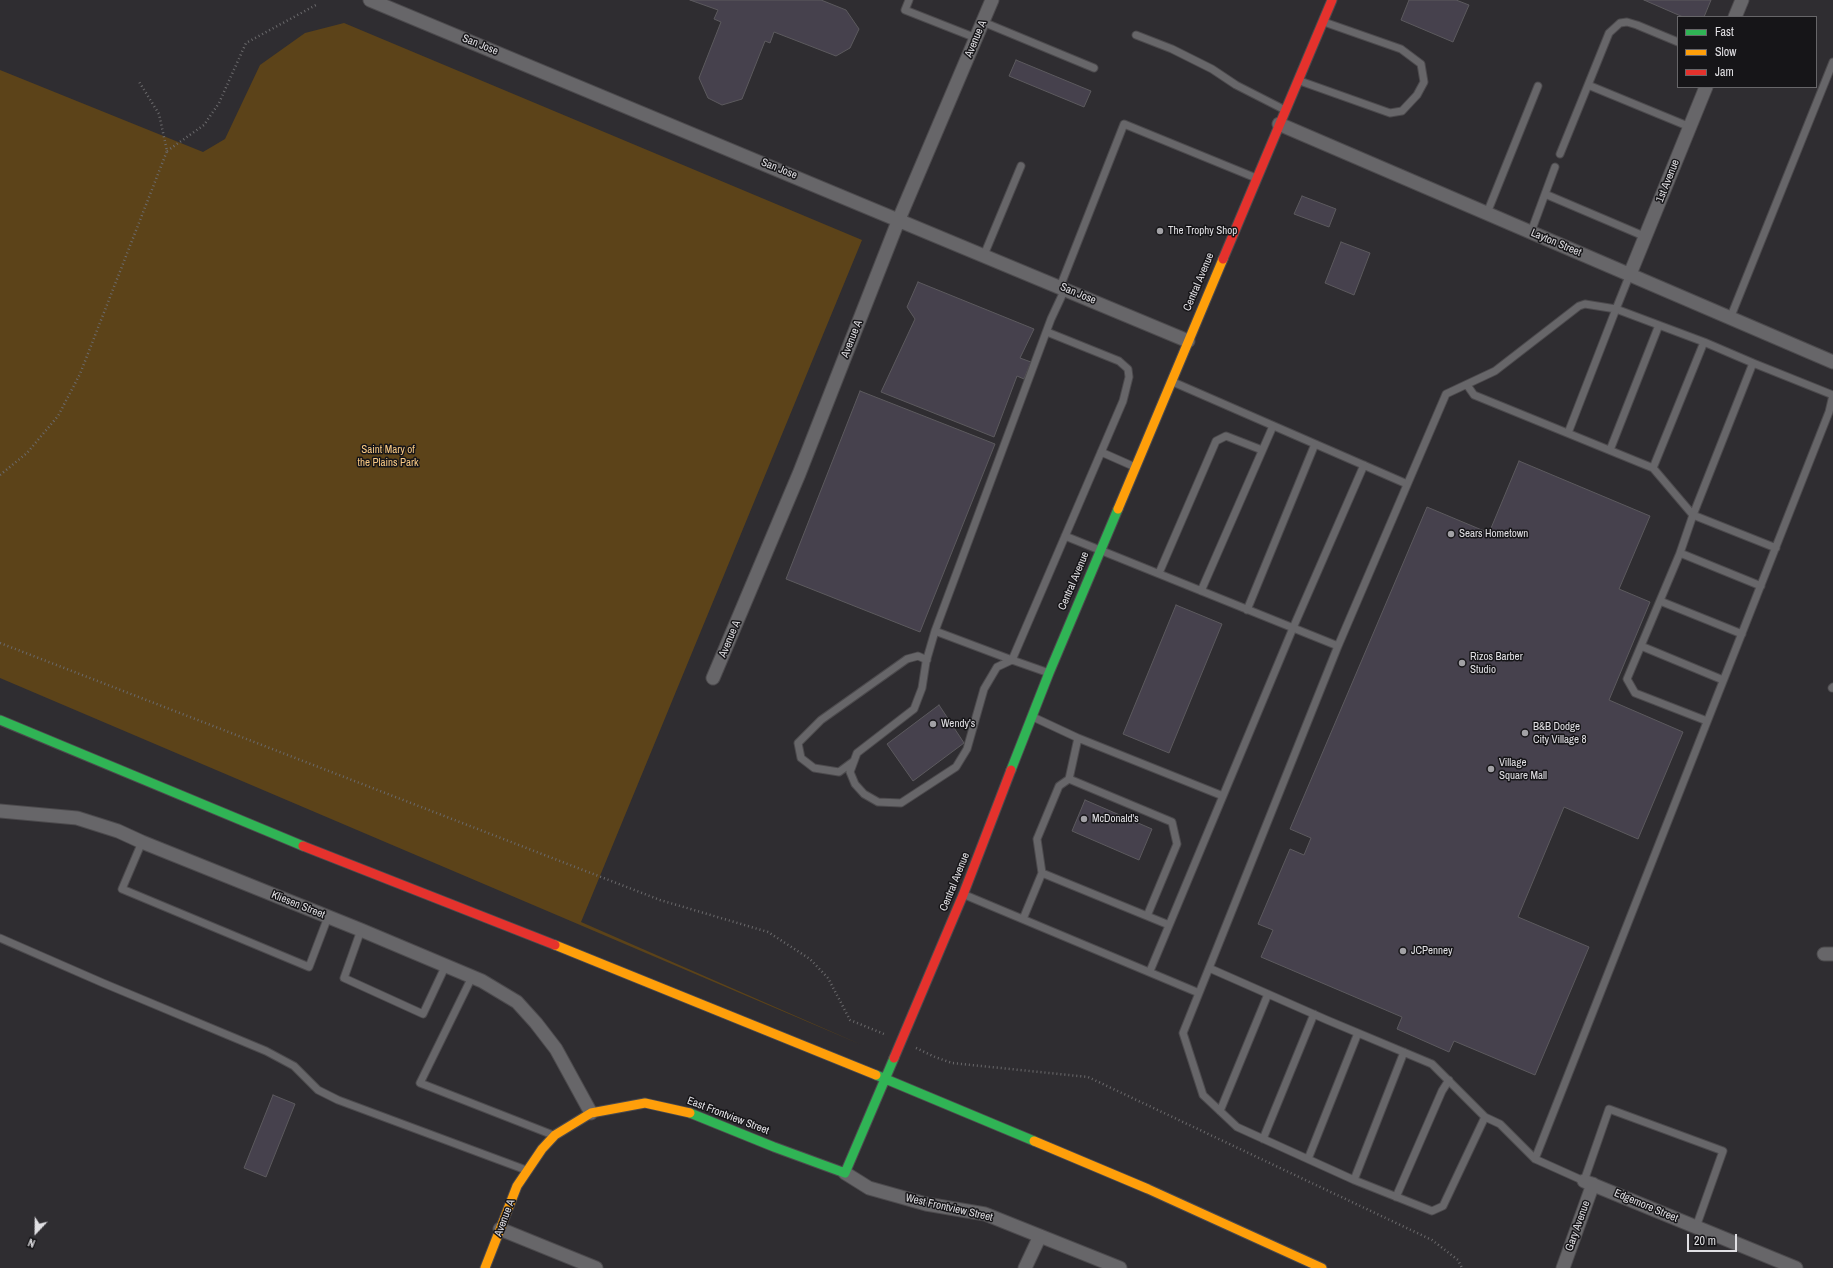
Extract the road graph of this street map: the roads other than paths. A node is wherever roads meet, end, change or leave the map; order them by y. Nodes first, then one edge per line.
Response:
1 (370, 0) edge
2 (909, 0) edge
3 (992, 0) edge
4 (1332, 0) edge
5 (1742, 0) edge
6 (1735, 16) edge
7 (983, 22) junction
8 (1322, 22) junction
9 (1136, 35) dead end
10 (976, 38) junction
11 (1677, 42) edge
12 (1833, 62) edge
13 (1094, 68) dead end
14 (1298, 81) junction
15 (1588, 85) junction
16 (1538, 86) dead end
17 (1706, 88) edge
18 (1285, 110) junction
19 (1279, 124) junction
20 (1690, 127) junction
21 (1560, 154) dead end
22 (1021, 166) dead end
23 (1555, 167) dead end
24 (1256, 178) junction
25 (1545, 194) junction
26 (1487, 213) junction
27 (899, 219) junction
28 (1531, 232) junction
29 (1646, 237) junction
30 (984, 255) junction
31 (1630, 274) junction
32 (1063, 288) junction
33 (1616, 309) junction
34 (1730, 316) junction
35 (1659, 325) junction
36 (1047, 332) junction
37 (1188, 340) junction
38 (1704, 342) junction
39 (1833, 362) edge
40 (1753, 364) junction
41 (1170, 381) junction
42 (1467, 385) junction
43 (1833, 395) edge
44 (1273, 426) junction
45 (1568, 433) junction
46 (1315, 444) junction
47 (1262, 450) junction
48 (1610, 450) junction
49 (1101, 452) junction
50 (1364, 465) junction
51 (1135, 467) junction
52 (1653, 468) junction
53 (1407, 484) junction
54 (1693, 515) junction
55 (1066, 536) junction
56 (1776, 548) junction
57 (1100, 550) junction
58 (1680, 553) junction
59 (1159, 573) junction
60 (1761, 586) junction
61 (1202, 591) junction
62 (1660, 601) junction
63 (1247, 610) junction
64 (1293, 628) junction
65 (936, 632) junction
66 (1742, 634) junction
67 (1338, 646) junction
68 (1641, 646) junction
69 (927, 660) junction
70 (1012, 660) junction
71 (1049, 673) junction
72 (713, 678) dead end
73 (1723, 680) junction
74 (1032, 716) junction
75 (0, 720) edge
76 (1707, 721) junction
77 (1078, 738) junction
78 (854, 761) junction
79 (1069, 779) junction
80 (1223, 796) junction
81 (0, 811) edge
82 (142, 842) junction
83 (1042, 873) junction
84 (963, 894) junction
85 (1147, 916) junction
86 (328, 917) junction
87 (1023, 919) junction
88 (1169, 925) junction
89 (361, 930) junction
90 (0, 939) edge
91 (445, 967) junction
92 (1209, 968) junction
93 (1150, 971) junction
94 (472, 977) junction
95 (1199, 992) junction
96 (1268, 994) junction
97 (1314, 1014) junction
98 (1358, 1033) junction
99 (1404, 1052) junction
100 (886, 1079) junction
101 (1449, 1080) junction
102 (1220, 1111) junction
103 (591, 1113) junction
104 (1485, 1117) junction
105 (556, 1135) junction
106 (1263, 1139) junction
107 (1308, 1159) junction
108 (1535, 1159) junction
109 (526, 1170) junction
110 (845, 1173) junction
111 (1354, 1180) junction
112 (1589, 1183) junction
113 (1396, 1197) junction
114 (1696, 1227) junction
115 (500, 1229) junction
116 (1040, 1236) junction
117 (485, 1268) edge
118 (596, 1268) edge
119 (1025, 1268) edge
120 (1120, 1268) edge
121 (1322, 1268) edge
122 (1563, 1268) edge
123 (1796, 1268) edge

1 - 27 street, San Jose
2 - 10 lane
3 - 7 street, Avenue A
4 - 8 main road, Central Avenue
5 - 6 street
7 - 10 street, Avenue A
7 - 13 lane
8 - 14 main road, Central Avenue
8 - 14 lane
9 - 18 lane
10 - 27 street, Avenue A
11 - 15 lane
12 - 34 lane
14 - 18 main road, Central Avenue
15 - 20 lane
15 - 21 lane
16 - 26 lane
17 - 20 street, 1st Avenue
18 - 19 main road, Central Avenue
19 - 24 main road, Central Avenue
19 - 26 street, Layton Street
20 - 29 street, 1st Avenue
22 - 30 lane
23 - 25 lane
24 - 32 lane
24 - 37 main road, Central Avenue
25 - 28 lane
25 - 29 lane
26 - 28 street, Layton Street
27 - 30 street, San Jose
27 - 72 street, Avenue A
28 - 31 street, Layton Street
29 - 31 street, 1st Avenue
30 - 32 street, San Jose
31 - 33 lane
31 - 34 street, Layton Street
32 - 36 lane
32 - 37 street, San Jose
33 - 35 lane
33 - 42 lane
33 - 45 lane
34 - 39 street, Layton Street
35 - 38 lane
35 - 48 lane
36 - 49 lane
36 - 65 lane
37 - 41 main road, Central Avenue
38 - 40 lane
38 - 52 lane
40 - 43 lane
40 - 54 lane
41 - 44 lane
41 - 51 main road, Central Avenue
42 - 45 lane
42 - 53 lane
43 - 56 lane
44 - 46 lane
44 - 47 lane
45 - 48 lane
46 - 50 lane
46 - 63 lane
47 - 59 lane
47 - 61 lane
48 - 52 lane
49 - 51 lane
49 - 55 lane
50 - 53 lane
50 - 64 lane
51 - 57 main road, Central Avenue
52 - 54 lane
53 - 67 lane
54 - 56 lane
54 - 58 lane
55 - 57 lane
55 - 70 lane
56 - 60 lane
57 - 59 lane
57 - 71 main road, Central Avenue
58 - 60 lane
58 - 62 lane
59 - 61 lane
60 - 66 lane
61 - 63 lane
62 - 66 lane
62 - 68 lane
63 - 64 lane
64 - 67 lane
64 - 80 lane
65 - 69 lane
65 - 70 lane
66 - 73 lane
67 - 92 lane
68 - 73 lane
68 - 76 lane
69 - 78 lane
69 - 78 lane
70 - 71 lane
70 - 78 lane
71 - 74 main road, Central Avenue
73 - 76 lane
74 - 77 lane
74 - 84 main road, Central Avenue
75 - 100 main road
76 - 108 lane
77 - 79 lane
77 - 80 lane
79 - 83 lane
79 - 85 lane
80 - 88 lane
81 - 82 street, Kliesen Street
82 - 86 street, Kliesen Street
82 - 86 lane
83 - 85 lane
83 - 87 lane
84 - 87 lane
84 - 100 main road, Central Avenue
85 - 88 lane
86 - 89 street, Kliesen Street
87 - 93 lane
88 - 93 lane
89 - 91 street, Kliesen Street
89 - 91 lane
90 - 109 lane
91 - 94 street, Kliesen Street
92 - 95 lane
92 - 96 lane
93 - 95 lane
94 - 103 street, Kliesen Street
94 - 105 lane
95 - 102 lane
96 - 97 lane
96 - 102 lane
97 - 98 lane
97 - 106 lane
98 - 99 lane
98 - 107 lane
99 - 101 lane
99 - 111 lane
100 - 110 main road, Central Avenue
100 - 121 main road
101 - 104 lane
101 - 113 lane
102 - 106 lane
103 - 105 main road, East Frontview Street
103 - 110 main road, East Frontview Street
104 - 108 lane
104 - 113 lane
105 - 109 main road, East Frontview Street
106 - 107 lane
107 - 111 lane
108 - 112 lane
109 - 115 main road, Avenue A
110 - 116 street, West Frontview Street
111 - 113 lane
112 - 114 street, Edgemore Street
112 - 114 lane
112 - 122 street, Gary Avenue
114 - 123 street, Edgemore Street
115 - 117 main road, Avenue A
115 - 118 street
116 - 119 street
116 - 120 street, West Frontview Street

